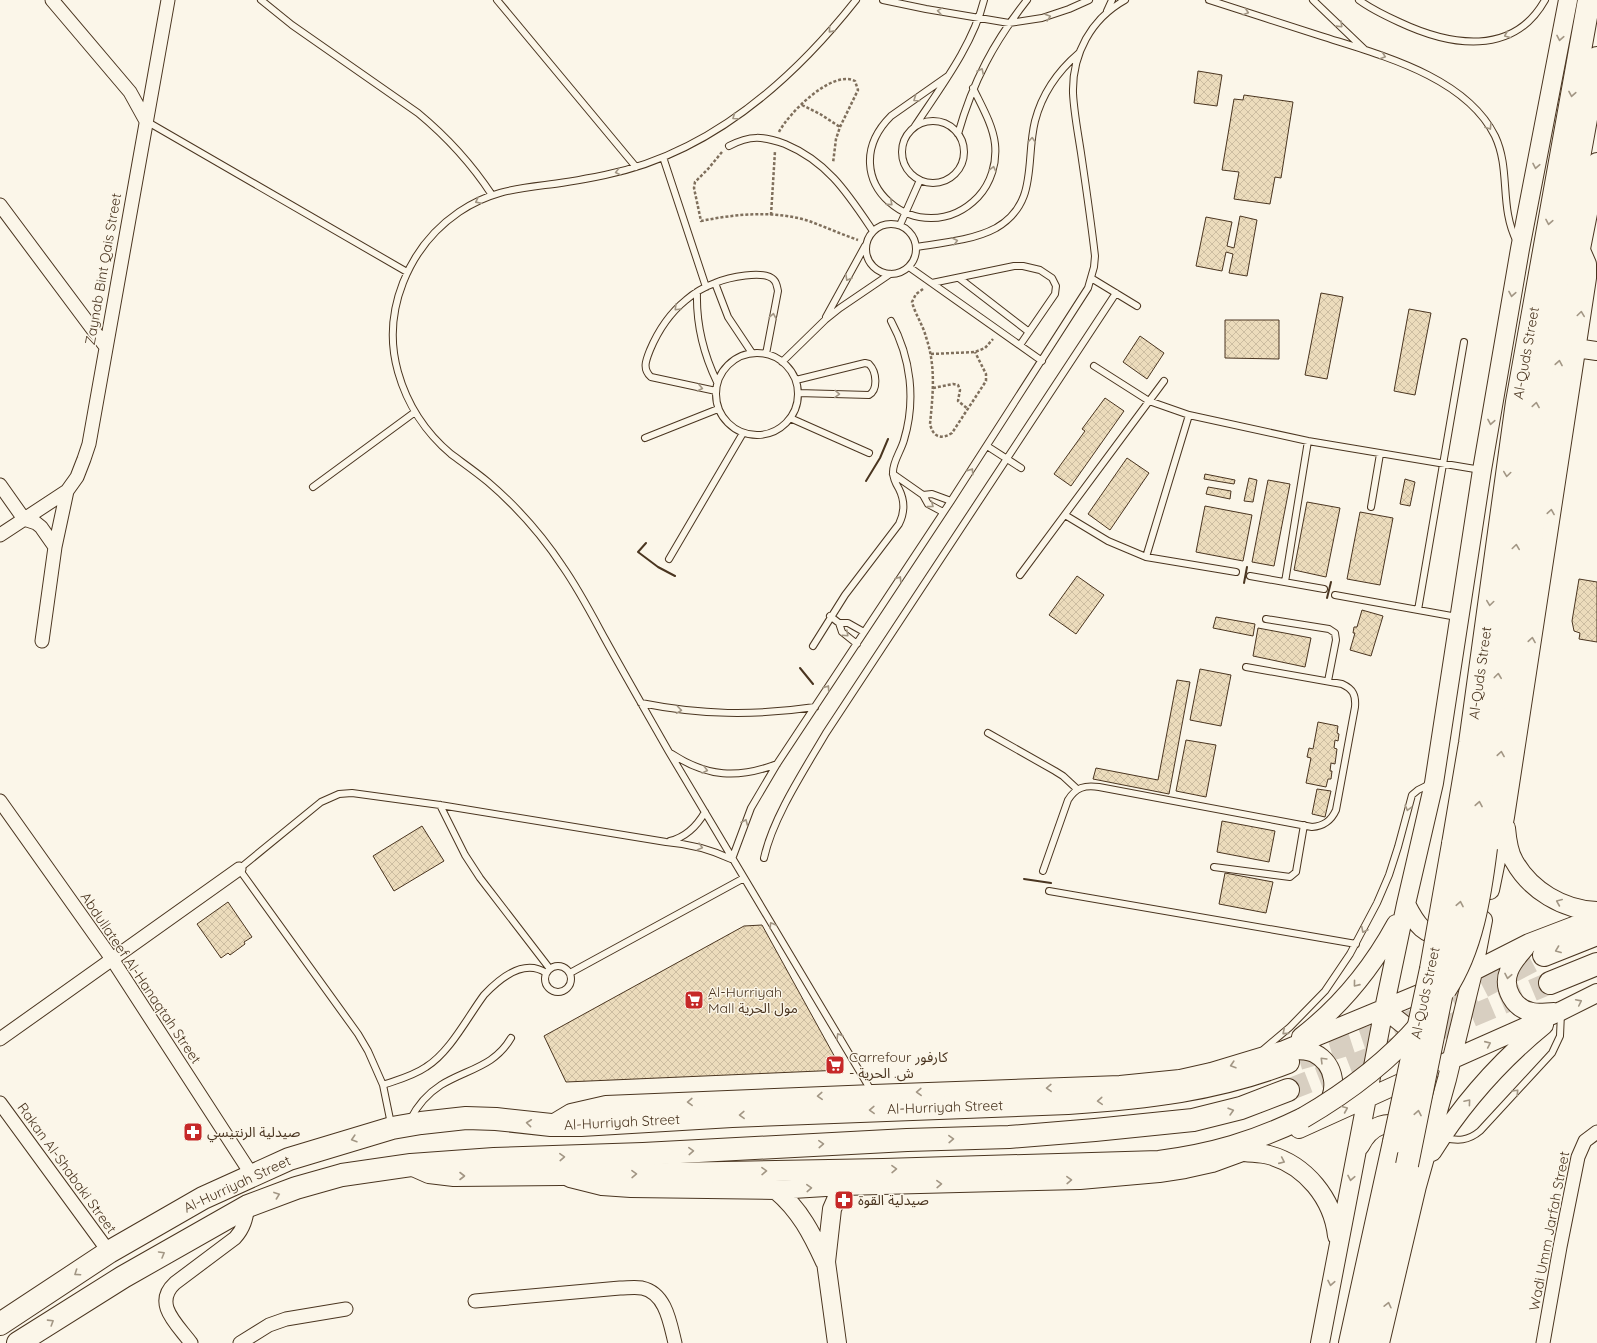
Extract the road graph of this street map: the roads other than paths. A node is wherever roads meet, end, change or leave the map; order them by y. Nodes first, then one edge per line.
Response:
1 (52, 0) edge
2 (168, 0) edge
3 (262, 0) edge
4 (497, 0) edge
5 (856, 0) edge
6 (883, 0) edge
7 (984, 0) edge
8 (1027, 0) edge
9 (1089, 0) edge
10 (1112, 0) edge
11 (1125, 0) edge
12 (1209, 0) edge
13 (1313, 0) edge
14 (1359, 0) edge
15 (1545, 0) edge
16 (1568, 0) edge
17 (1589, 0) edge
18 (1106, 13) junction
19 (978, 17) junction
20 (1010, 23) junction
21 (1366, 51) junction
22 (1080, 52) junction
23 (1597, 58) edge
24 (948, 76) junction
25 (973, 88) junction
26 (146, 121) junction
27 (915, 127) junction
28 (958, 134) junction
29 (729, 146) road end
30 (663, 157) junction
31 (1597, 163) edge
32 (636, 168) junction
33 (920, 180) junction
34 (492, 195) junction
35 (0, 205) edge
36 (905, 213) junction
37 (900, 225) junction
38 (873, 231) junction
39 (866, 244) junction
40 (916, 247) junction
41 (1580, 248) junction
42 (1520, 249) junction
43 (909, 267) junction
44 (407, 272) junction
45 (890, 274) junction
46 (959, 278) junction
47 (1092, 278) junction
48 (932, 282) junction
49 (715, 283) junction
50 (706, 287) junction
51 (697, 292) junction
52 (1116, 293) junction
53 (1137, 306) dead end
54 (825, 320) junction
55 (891, 321) dead end
56 (1029, 332) junction
57 (1464, 342) dead end
58 (1020, 345) junction
59 (106, 347) junction
60 (1576, 348) junction
61 (1597, 351) edge
62 (752, 353) junction
63 (766, 354) junction
64 (1042, 361) junction
65 (782, 362) junction
66 (1094, 366) dead end
67 (796, 380) junction
68 (1164, 381) dead end
69 (717, 382) junction
70 (716, 391) junction
71 (798, 393) junction
72 (1149, 401) junction
73 (718, 409) junction
74 (415, 412) junction
75 (1189, 415) junction
76 (790, 418) junction
77 (743, 433) junction
78 (645, 438) dead end
79 (1308, 441) junction
80 (987, 446) junction
81 (869, 453) dead end
82 (1380, 454) junction
83 (1006, 459) junction
84 (1442, 464) junction
85 (1021, 468) dead end
86 (1482, 470) junction
87 (893, 474) junction
88 (0, 485) edge
89 (313, 486) dead end
90 (67, 491) junction
91 (923, 495) junction
92 (951, 501) junction
93 (1371, 507) dead end
94 (943, 512) junction
95 (1065, 515) junction
96 (24, 519) junction
97 (0, 535) edge
98 (55, 547) junction
99 (1146, 557) junction
100 (669, 559) dead end
101 (1236, 572) dead end
102 (1020, 575) dead end
103 (1250, 576) dead end
104 (1285, 582) junction
105 (1324, 589) dead end
106 (1335, 595) dead end
107 (1418, 610) junction
108 (830, 616) junction
109 (1459, 618) junction
110 (1266, 619) dead end
111 (839, 623) junction
112 (864, 632) junction
113 (42, 641) dead end
114 (857, 644) junction
115 (813, 646) dead end
116 (1246, 667) dead end
117 (1328, 681) junction
118 (641, 703) junction
119 (815, 706) junction
120 (988, 733) dead end
121 (670, 754) junction
122 (777, 764) junction
123 (1434, 783) junction
124 (1077, 789) junction
125 (0, 801) edge
126 (440, 805) junction
127 (705, 812) junction
128 (1505, 818) junction
129 (1304, 825) junction
130 (666, 842) junction
131 (1471, 845) junction
132 (764, 858) dead end
133 (732, 859) junction
134 (1214, 867) dead end
135 (239, 869) junction
136 (1043, 871) dead end
137 (744, 878) junction
138 (1049, 891) dead end
139 (1406, 904) junction
140 (1486, 906) junction
141 (1597, 911) edge
142 (1597, 917) edge
143 (1597, 934) edge
144 (1356, 944) junction
145 (1536, 949) junction
146 (112, 959) junction
147 (1597, 964) edge
148 (548, 971) junction
149 (1473, 972) junction
150 (570, 973) junction
151 (1550, 983) tunnel mouth
152 (1597, 993) edge
153 (1384, 1009) junction
154 (1561, 1011) junction
155 (1415, 1034) junction
156 (511, 1038) dead end
157 (0, 1040) edge
158 (1286, 1056) junction
159 (1251, 1060) junction
160 (1452, 1060) junction
161 (382, 1085) junction
162 (1288, 1090) tunnel mouth
163 (873, 1094) junction
164 (1368, 1099) junction
165 (0, 1103) edge
166 (1303, 1122) junction
167 (550, 1125) junction
168 (400, 1126) junction
169 (1597, 1132) edge
170 (1441, 1137) junction
171 (1245, 1152) junction
172 (1356, 1157) junction
173 (411, 1165) junction
174 (1414, 1167) junction
175 (252, 1175) junction
176 (562, 1175) junction
177 (842, 1186) junction
178 (776, 1190) junction
179 (248, 1206) junction
180 (1338, 1245) junction
181 (109, 1252) junction
182 (826, 1262) junction
183 (475, 1301) dead end
184 (346, 1309) dead end
185 (0, 1324) edge
186 (21, 1342) edge
187 (1547, 1342) edge
188 (191, 1343) edge
189 (240, 1343) edge
190 (675, 1343) edge
191 (837, 1343) edge
192 (1320, 1343) edge
193 (1350, 1343) edge
194 (1367, 1343) edge
195 (1380, 1343) edge

1 - 26 street
2 - 26 street, Zaynab Bint Qais Street
3 - 34 lane
4 - 32 lane
5 -> 30 lane
19 -> 6 lane
7 - 19 lane
8 - 20 lane
20 -> 9 lane
10 - 18 lane
11 - 18 lane
12 -> 21 lane
13 -> 21 lane
15 -> 14 lane
16 -> 42 main road
17 -> 131 highway, Al-Quds Street
18 - 22 lane
19 - 20 lane
19 - 24 lane
25 -> 20 lane
21 -> 42 lane
40 -> 22 lane
22 - 47 lane
131 -> 23 highway, Al-Quds Street
24 - 27 lane
24 -> 36 lane
25 - 28 lane
36 -> 25 lane
26 - 44 lane
26 - 59 street, Zaynab Bint Qais Street
27 - 28 lane
27 - 33 lane
28 - 33 lane
29 - 38 lane
30 - 32 lane
30 - 50 lane
31 - 41 main road
32 -> 34 lane
33 - 36 lane
34 -> 44 lane
35 - 59 street
36 - 37 lane
37 - 38 lane
37 - 40 lane
38 - 39 lane
39 - 45 lane
39 -> 54 lane
40 - 43 lane
60 -> 41 main road
131 -> 41 main road
42 -> 86 main road
43 - 45 lane
43 - 48 lane
44 - 74 lane
45 - 54 lane
46 - 48 lane
46 - 56 lane
46 - 56 lane
47 - 52 lane
47 - 64 lane
48 - 58 lane
49 - 50 lane
49 - 62 lane
63 -> 49 lane
50 - 51 lane
51 - 69 lane
51 -> 70 lane
52 - 53 lane
52 - 83 lane
54 - 65 lane
55 - 87 lane
56 - 58 lane
57 - 84 lane
58 - 64 lane
59 - 90 street, Zaynab Bint Qais Street
60 - 61 main road
128 -> 60 main road
62 - 63 lane
62 - 69 lane
63 - 65 lane
64 - 80 lane
65 - 67 lane
66 - 72 lane
67 - 71 lane
71 -> 67 lane
68 - 72 lane
69 - 70 lane
70 - 73 lane
71 - 76 lane
72 - 75 lane
72 - 95 lane
73 - 77 lane
73 - 78 lane
74 - 89 lane
74 - 118 lane
75 - 79 lane
75 - 99 lane
76 - 77 lane
76 - 81 lane
77 - 100 lane
79 - 82 lane
79 - 104 lane
80 - 83 lane
92 -> 80 lane
82 - 84 lane
82 - 93 lane
83 - 85 lane
83 - 132 lane
84 - 86 lane
84 - 107 lane
86 - 109 main road
87 - 91 lane
87 - 108 lane
88 - 96 street
90 - 96 street, Zaynab Bint Qais Street
90 - 98 street
91 - 92 lane
91 -> 94 lane
92 - 94 lane
112 -> 94 lane
95 - 99 lane
95 - 102 lane
96 - 97 street, Zaynab Bint Qais Street
96 - 98 street
98 - 113 street
99 - 101 lane
103 - 104 lane
104 - 105 lane
106 - 107 lane
107 - 109 lane
108 - 111 lane
108 - 115 lane
109 - 123 main road
110 - 117 lane
111 - 112 lane
111 -> 114 lane
112 - 114 lane
119 -> 114 lane
116 - 117 lane
117 - 129 lane
118 -> 119 lane
118 - 121 lane
119 - 122 lane
120 - 124 lane
121 -> 122 lane
121 - 127 lane
133 -> 122 lane
123 - 139 main road
123 -> 144 lane
124 - 129 lane
124 - 136 lane
125 - 146 street, Abdullateef Al-Hanaqtah Street
126 - 130 lane
126 - 135 lane
126 - 148 lane
127 - 130 lane
127 - 133 lane
128 - 140 main road
141 -> 128 main road
129 - 134 lane
130 -> 133 lane
131 - 166 main road, bridge
174 -> 131 highway, Al-Quds Street, bridge
131 - 193 highway, Al-Quds Street, bridge
133 - 137 lane
135 - 146 street
135 - 161 lane
137 - 150 lane
163 -> 137 lane
138 - 144 lane
139 - 140 main road
139 - 153 main road
139 -> 158 main road
140 - 149 main road
142 - 145 main road
143 -> 145 highway
144 -> 159 lane
145 - 149 main road
145 -> 154 main road
146 - 157 street
146 - 175 street, Abdullateef Al-Hanaqtah Street
147 - 151 highway
148 - 150 lane
148 - 150 lane
148 - 161 lane
149 - 153 main road
149 - 155 main road
149 - 160 main road
154 -> 152 main road
153 - 155 main road
153 - 158 main road
153 - 164 main road
160 -> 154 main road
170 -> 154 main road
170 -> 154 lane
155 - 160 main road
155 - 164 main road
156 - 168 lane
158 - 159 main road
166 -> 158 main road
158 -> 167 highway, Al-Hurriyah Street
159 -> 163 main road
160 - 164 main road
160 - 174 main road
161 - 168 lane
173 -> 162 highway, Al-Hurriyah Street
163 -> 167 main road
166 -> 164 main road
164 - 172 main road
165 - 181 street, Rakan Al-Shabaki Street
166 - 171 main road
176 -> 166 main road
167 -> 168 highway, Al-Hurriyah Street
168 -> 175 highway, Al-Hurriyah Street
169 - 187 street, Wadi Umm Jarfah Street
170 - 174 main road
177 -> 171 main road
171 -> 180 main road
172 - 174 main road
172 -> 180 main road
173 -> 176 main road
179 -> 173 highway, Al-Hurriyah Street
174 - 194 highway, Al-Quds Street
195 -> 174 main road
175 - 181 highway, Al-Hurriyah Street
176 - 178 main road
178 -> 177 main road
177 - 182 main road
178 - 182 main road
186 -> 179 highway, Al-Hurriyah Street
179 - 188 street
180 -> 192 main road
181 -> 185 highway, Al-Hurriyah Street
182 - 191 main road
183 - 190 street
184 - 189 street

